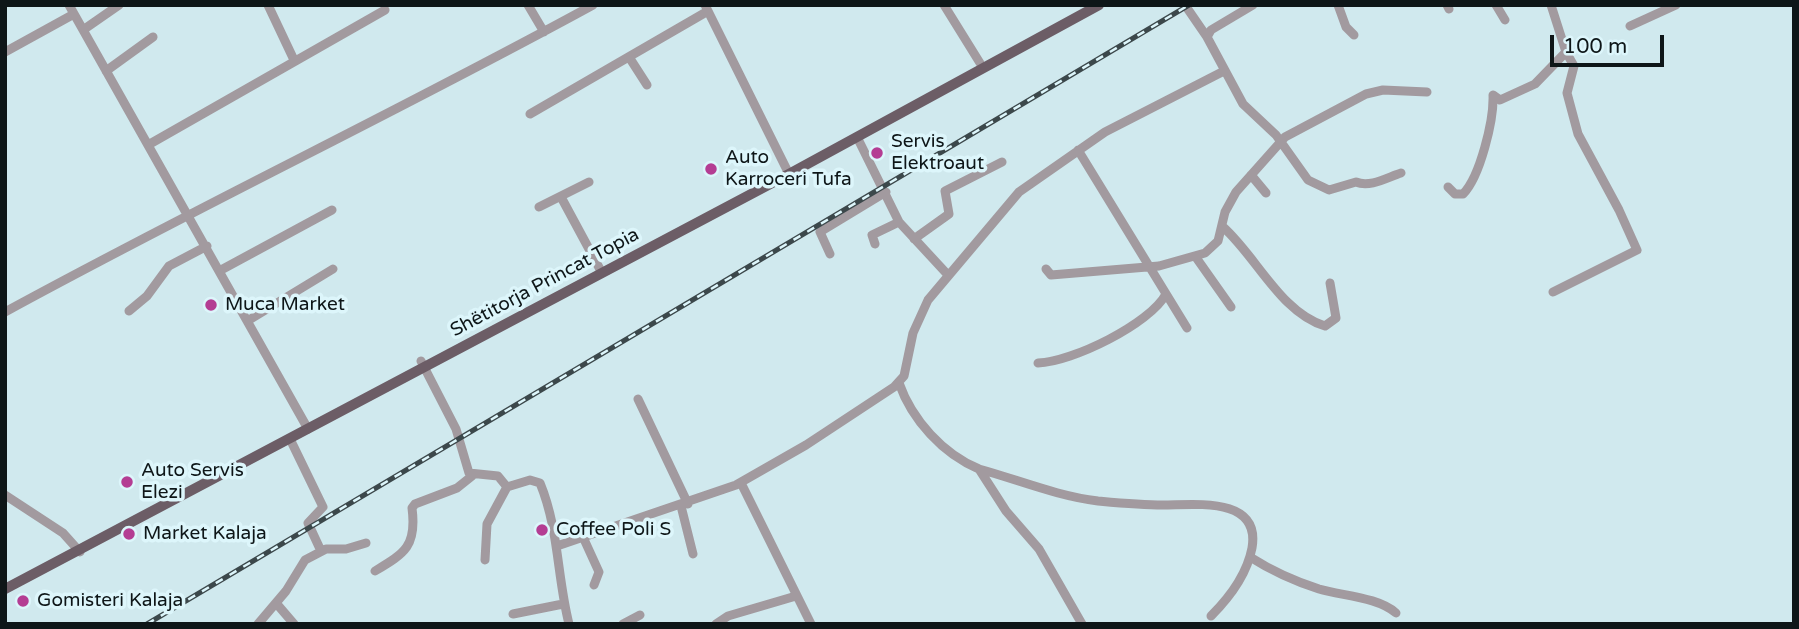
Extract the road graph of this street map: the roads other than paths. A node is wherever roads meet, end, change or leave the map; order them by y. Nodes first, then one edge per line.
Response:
1 (120, 5) edge
2 (268, 5) edge
3 (528, 5) edge
4 (593, 5) edge
5 (944, 5) edge
6 (1099, 5) edge
7 (1185, 5) edge
8 (1252, 5) edge
9 (1338, 5) edge
10 (1496, 5) edge
11 (1551, 5) edge
12 (1676, 5) edge
13 (706, 8) edge
14 (72, 9) edge
15 (385, 10) dead end
16 (1505, 20) dead end
17 (1630, 26) dead end
18 (83, 30) junction
19 (544, 32) junction
20 (1207, 32) junction
21 (1354, 35) dead end
22 (153, 37) dead end
23 (5, 52) edge
24 (1566, 52) junction
25 (629, 57) junction
26 (294, 60) junction
27 (980, 63) dead end
28 (106, 71) junction
29 (1224, 71) junction
30 (647, 85) dead end
31 (1427, 92) dead end
32 (530, 114) dead end
33 (857, 137) junction
34 (1279, 141) junction
35 (148, 145) junction
36 (1077, 150) junction
37 (1002, 162) dead end
38 (1401, 173) dead end
39 (789, 174) junction
40 (1251, 175) junction
41 (589, 182) dead end
42 (1448, 187) dead end
43 (886, 192) junction
44 (1266, 194) dead end
45 (561, 197) junction
46 (539, 207) dead end
47 (332, 211) dead end
48 (189, 217) junction
49 (899, 222) junction
50 (1223, 227) junction
51 (914, 239) junction
52 (874, 244) dead end
53 (207, 246) junction
54 (830, 254) dead end
55 (1195, 256) junction
56 (1150, 265) junction
57 (333, 269) dead end
58 (1046, 269) dead end
59 (221, 270) junction
60 (602, 273) junction
61 (948, 275) junction
62 (1331, 284) dead end
63 (1553, 292) dead end
64 (1166, 294) junction
65 (1231, 307) dead end
66 (129, 311) dead end
67 (5, 312) edge
68 (249, 320) junction
69 (1187, 328) dead end
70 (1038, 363) dead end
71 (423, 364) junction
72 (899, 383) junction
73 (638, 399) dead end
74 (308, 429) junction
75 (290, 439) junction
76 (979, 469) junction
77 (472, 476) junction
78 (741, 483) junction
79 (507, 487) junction
80 (5, 495) edge
81 (685, 505) junction
82 (583, 537) junction
83 (366, 543) dead end
84 (557, 546) junction
85 (321, 551) junction
86 (80, 552) junction
87 (693, 554) dead end
88 (1250, 557) junction
89 (485, 560) dead end
90 (375, 571) dead end
91 (594, 585) dead end
92 (5, 589) edge
93 (796, 596) junction
94 (276, 603) junction
95 (563, 604) junction
96 (1396, 613) dead end
97 (513, 614) dead end
98 (640, 615) dead end
99 (1211, 616) dead end
100 (258, 624) edge
101 (294, 624) edge
102 (569, 624) edge
103 (623, 624) edge
104 (716, 624) edge
105 (811, 624) edge
106 (1082, 624) edge

1 - 18 street
2 - 26 street
3 - 19 street
4 - 19 street
5 - 27 street
6 - 33 main road, Shëtitorja Princat Topia
7 - 20 street
8 - 20 street
9 - 21 street
10 - 16 street
11 - 24 street
12 - 17 street
13 - 25 street
13 - 39 street
14 - 18 street
14 - 23 street
15 - 26 street
18 - 28 street
19 - 48 street
20 - 29 street
22 - 28 street
24 - 42 street
24 - 63 street
25 - 30 street
25 - 32 street
26 - 35 street
28 - 35 street
29 - 34 street
29 - 36 street
31 - 34 street
33 - 39 main road, Shëtitorja Princat Topia
33 - 43 street
34 - 38 street
34 - 40 street
35 - 48 street
36 - 56 street
36 - 61 street
37 - 51 street
39 - 60 main road, Shëtitorja Princat Topia
40 - 44 street
40 - 50 street
41 - 45 street
43 - 49 street
43 - 54 street
45 - 46 street
45 - 60 street
47 - 59 street
48 - 53 street
48 - 67 street
49 - 51 street
49 - 52 street
50 - 55 street
50 - 62 street
51 - 61 street
53 - 59 street
53 - 66 street
55 - 56 street
55 - 65 street
56 - 58 street
56 - 64 street
57 - 68 street
59 - 68 street
60 - 71 main road, Shëtitorja Princat Topia
61 - 72 street
64 - 69 street
64 - 70 street
68 - 74 street
71 - 74 main road, Shëtitorja Princat Topia
71 - 77 street
72 - 76 street
72 - 78 street
73 - 81 street
74 - 75 main road, Shëtitorja Princat Topia
75 - 85 street
75 - 86 main road, Shëtitorja Princat Topia
76 - 88 street
76 - 106 street
77 - 79 street
77 - 90 street
78 - 81 street
78 - 93 street
79 - 84 street
79 - 89 street
80 - 86 street
81 - 82 street
81 - 87 street
82 - 84 street
82 - 91 street
83 - 85 street
84 - 95 street
85 - 94 street
86 - 92 main road, Shëtitorja Princat Topia
88 - 96 street
88 - 99 street
93 - 104 street
93 - 105 street
94 - 100 street
94 - 101 street
95 - 97 street
95 - 102 street
98 - 103 street

